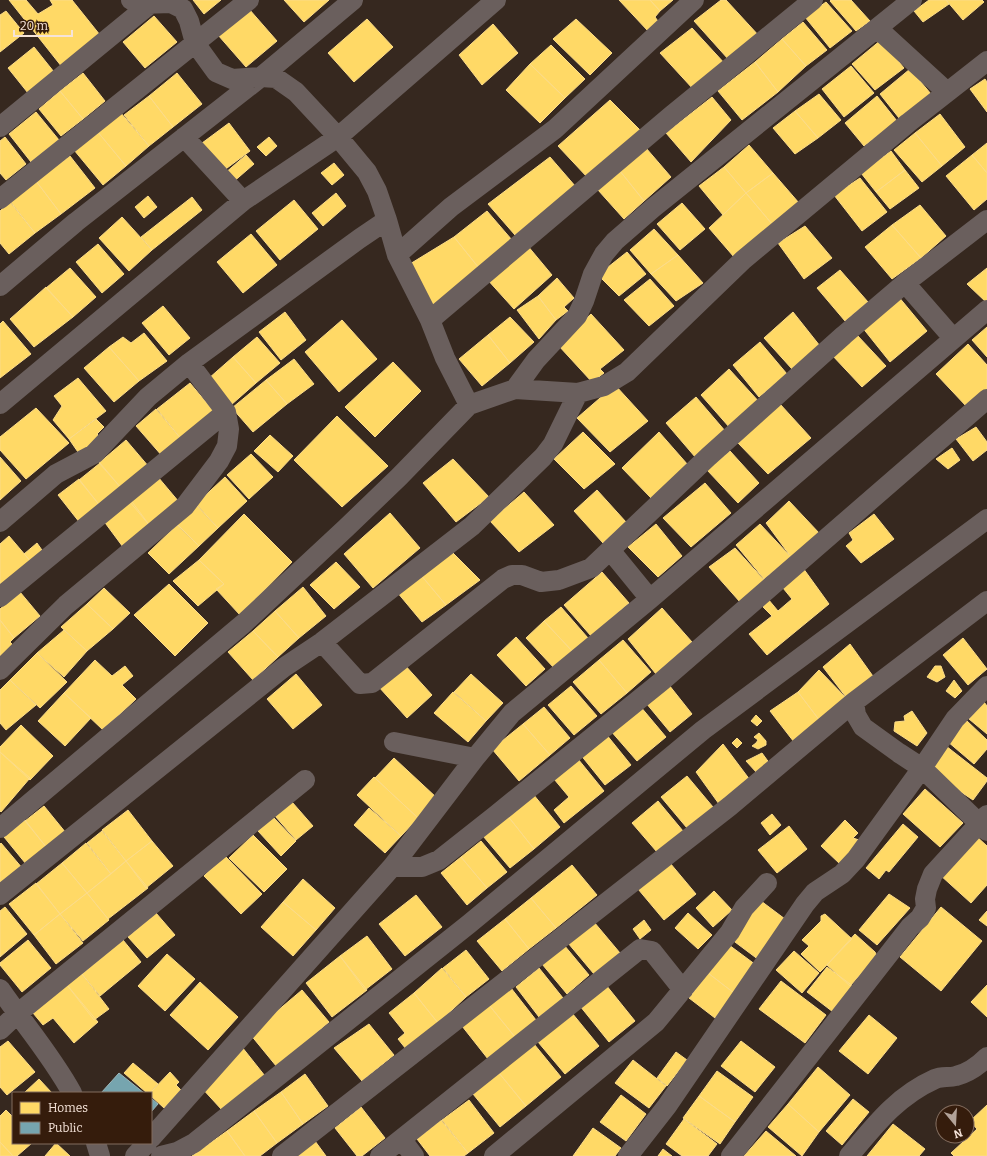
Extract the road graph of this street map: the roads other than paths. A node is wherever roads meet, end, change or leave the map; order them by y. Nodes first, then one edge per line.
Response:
1 (131, 0) edge
2 (249, 0) edge
3 (353, 0) edge
4 (496, 0) edge
5 (694, 0) edge
6 (813, 0) edge
7 (912, 0) edge
8 (150, 4) junction
9 (876, 28) junction
10 (195, 43) junction
11 (987, 61) edge
12 (261, 77) junction
13 (947, 92) junction
14 (0, 127) edge
15 (184, 137) junction
16 (338, 137) junction
17 (0, 199) edge
18 (243, 201) junction
19 (387, 220) junction
20 (987, 220) edge
21 (397, 255) junction
22 (904, 283) junction
23 (0, 286) edge
24 (987, 310) edge
25 (430, 320) junction
26 (953, 338) junction
27 (189, 363) junction
28 (515, 389) junction
29 (578, 394) junction
30 (987, 398) edge
31 (0, 404) edge
32 (469, 404) junction
33 (226, 412) junction
34 (987, 519) edge
35 (0, 522) edge
36 (610, 550) junction
37 (0, 597) edge
38 (650, 599) junction
39 (987, 601) edge
40 (322, 642) junction
41 (0, 670) edge
42 (987, 686) edge
43 (854, 702) junction
44 (394, 742) dead end
45 (475, 758) junction
46 (922, 768) junction
47 (306, 780) dead end
48 (984, 823) edge
49 (0, 828) edge
50 (392, 867) junction
51 (767, 884) dead end
52 (0, 895) edge
53 (0, 989) edge
54 (683, 990) junction
55 (17, 1014) junction
56 (0, 1030) edge
57 (987, 1057) edge
58 (71, 1092) edge
59 (152, 1137) edge
60 (402, 1140) junction
61 (96, 1144) edge
62 (146, 1144) edge
63 (100, 1156) edge
64 (135, 1156) edge
65 (161, 1156) edge
66 (282, 1156) edge
67 (380, 1156) edge
68 (414, 1156) edge
69 (494, 1156) edge
70 (628, 1156) edge
71 (730, 1156) edge
72 (849, 1156) edge

1 - 8 street
2 - 10 street
3 - 12 street
4 - 16 street
5 - 21 street
6 - 25 street
7 - 9 street
8 - 10 street
8 - 14 street
9 - 13 street
9 - 28 street
10 - 12 street
10 - 17 street
11 - 13 street
12 - 15 street
12 - 16 street
13 - 29 street
15 - 18 street
15 - 23 street
16 - 18 street
16 - 19 street
18 - 31 street
19 - 21 street
19 - 27 street
20 - 22 street
21 - 25 street
22 - 26 street
22 - 36 street
24 - 26 street
25 - 32 street
26 - 38 street
27 - 33 street
27 - 35 street
28 - 29 street
28 - 32 street
29 - 40 street
30 - 50 street
32 - 49 street
33 - 37 street
33 - 41 street
34 - 65 street
36 - 38 street
36 - 40 street
38 - 45 street
39 - 43 street
40 - 52 street
42 - 46 street
43 - 46 street
43 - 66 street
44 - 45 street
45 - 50 street
46 - 48 street
46 - 70 street
47 - 55 street
48 - 71 street
50 - 59 street
51 - 54 street
53 - 55 street
54 - 60 street
54 - 69 street
55 - 56 street
55 - 58 street
57 - 72 street
60 - 67 street
60 - 68 street
61 - 63 street
62 - 64 street

